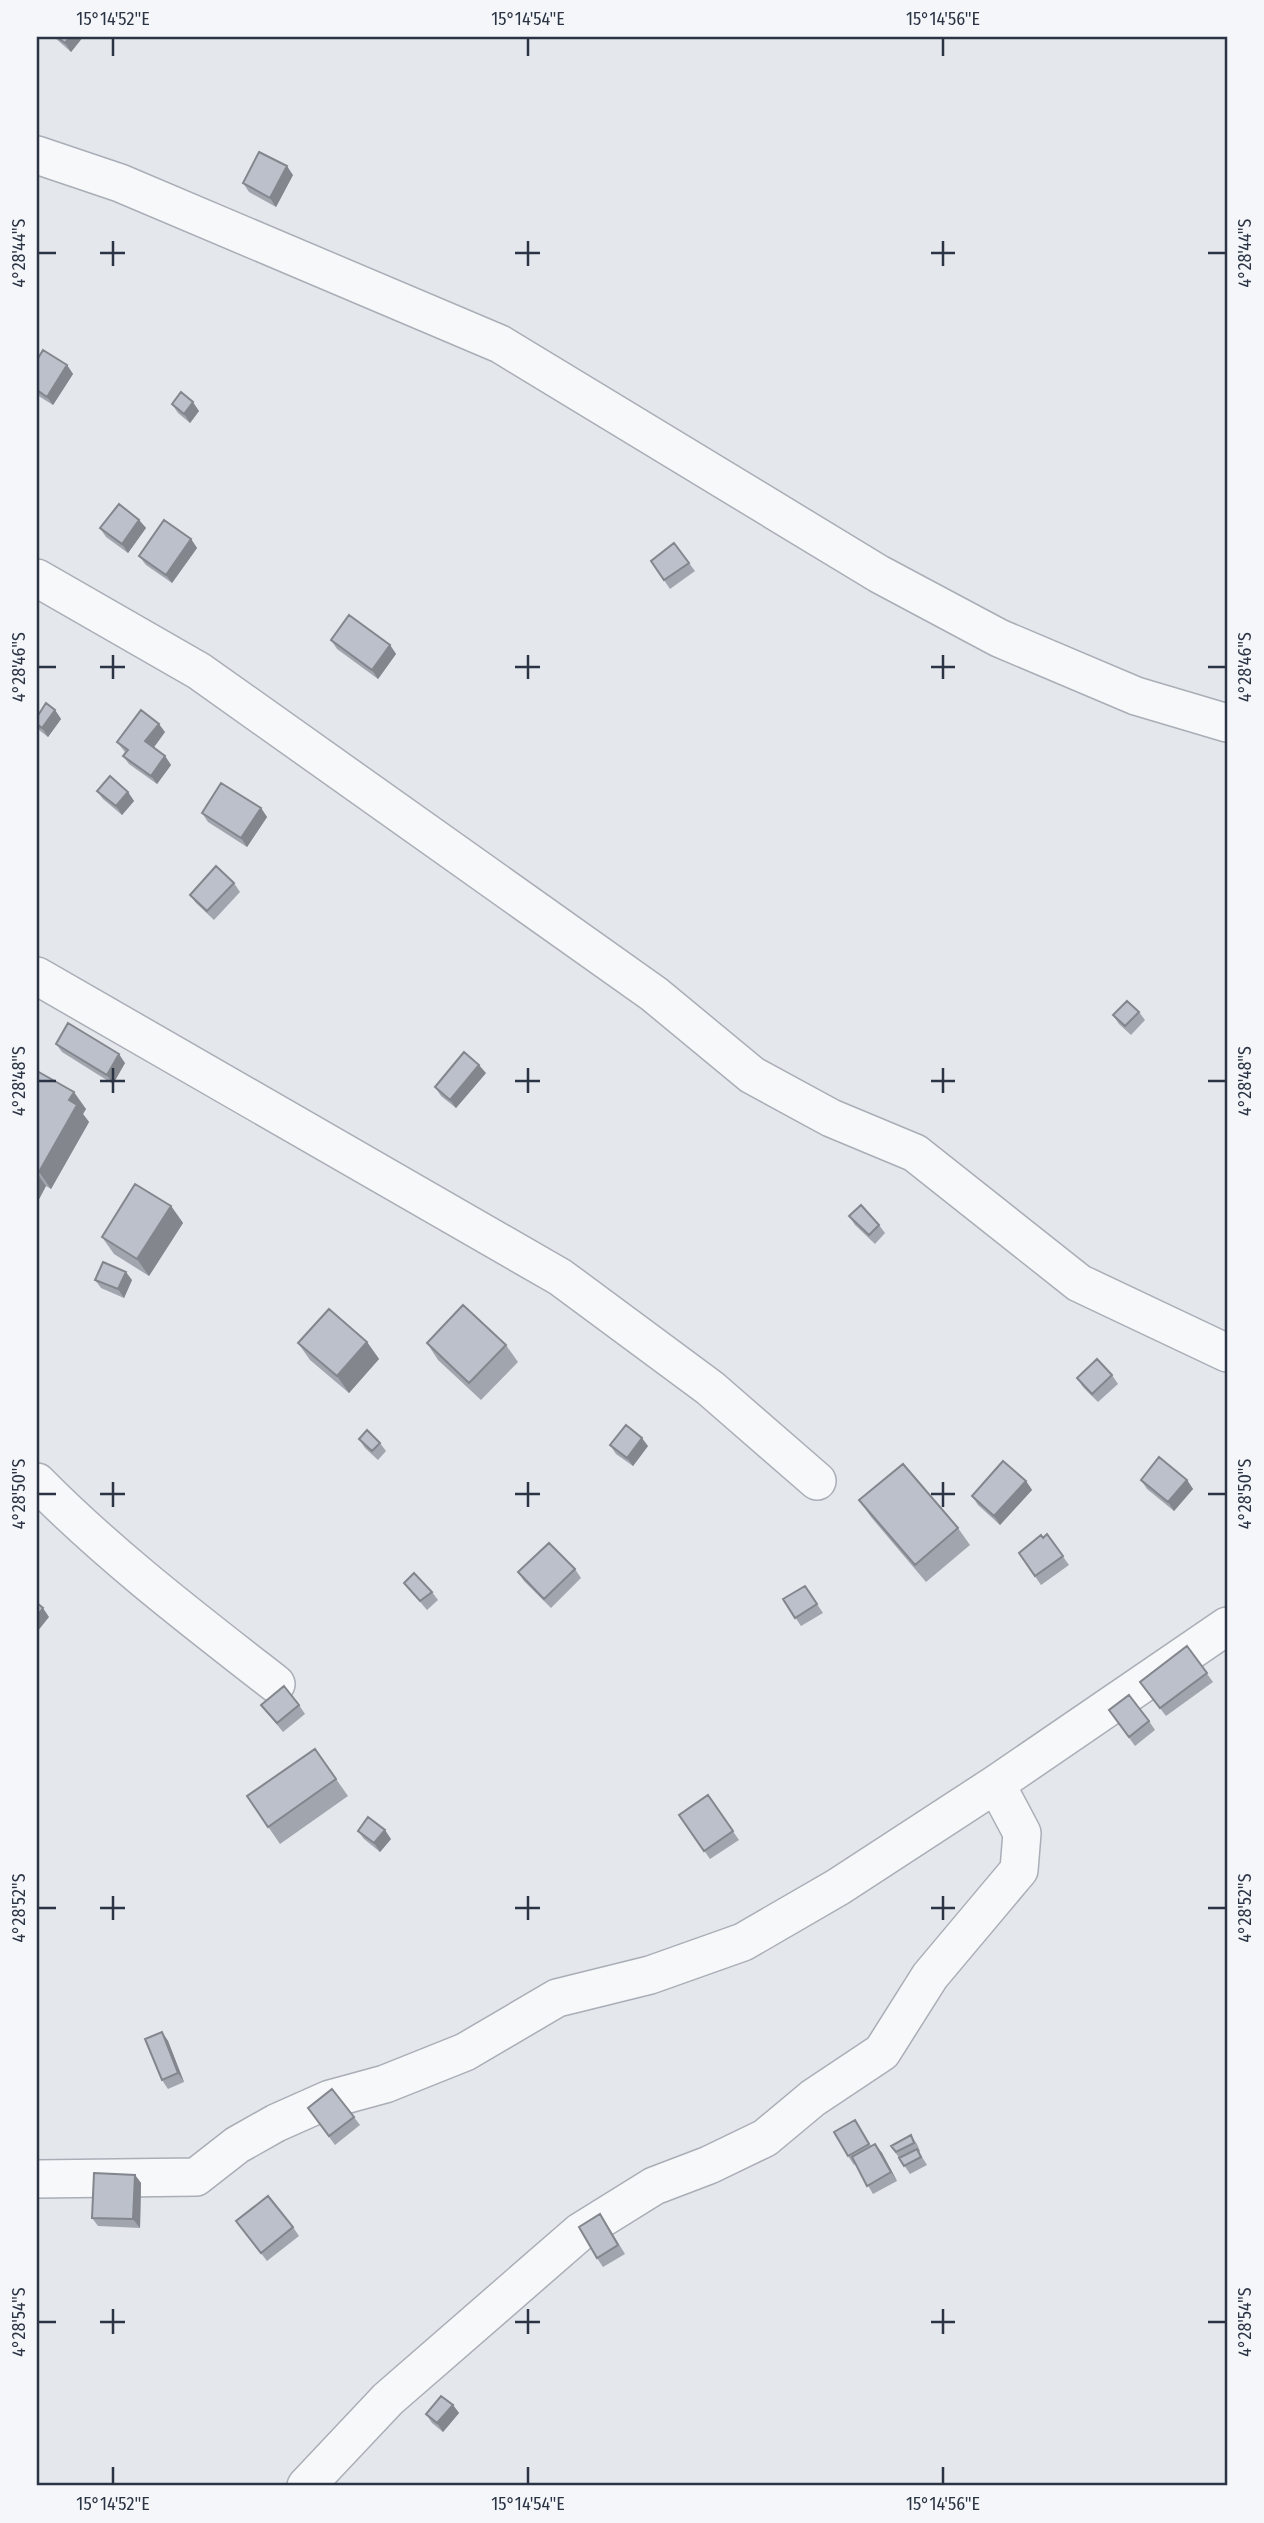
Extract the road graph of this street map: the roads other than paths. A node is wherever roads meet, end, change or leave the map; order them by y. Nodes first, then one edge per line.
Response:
1 (37, 155) edge
2 (37, 578) edge
3 (1227, 723) edge
4 (37, 976) edge
5 (1227, 1353) edge
6 (817, 1481) dead end
7 (37, 1482) edge
8 (1227, 1626) edge
9 (276, 1685) dead end
10 (996, 1784) junction
11 (37, 2179) edge
12 (306, 2486) edge

1 - 3 street
2 - 5 street
4 - 6 street
7 - 9 street
8 - 10 street
10 - 11 street
10 - 12 street

